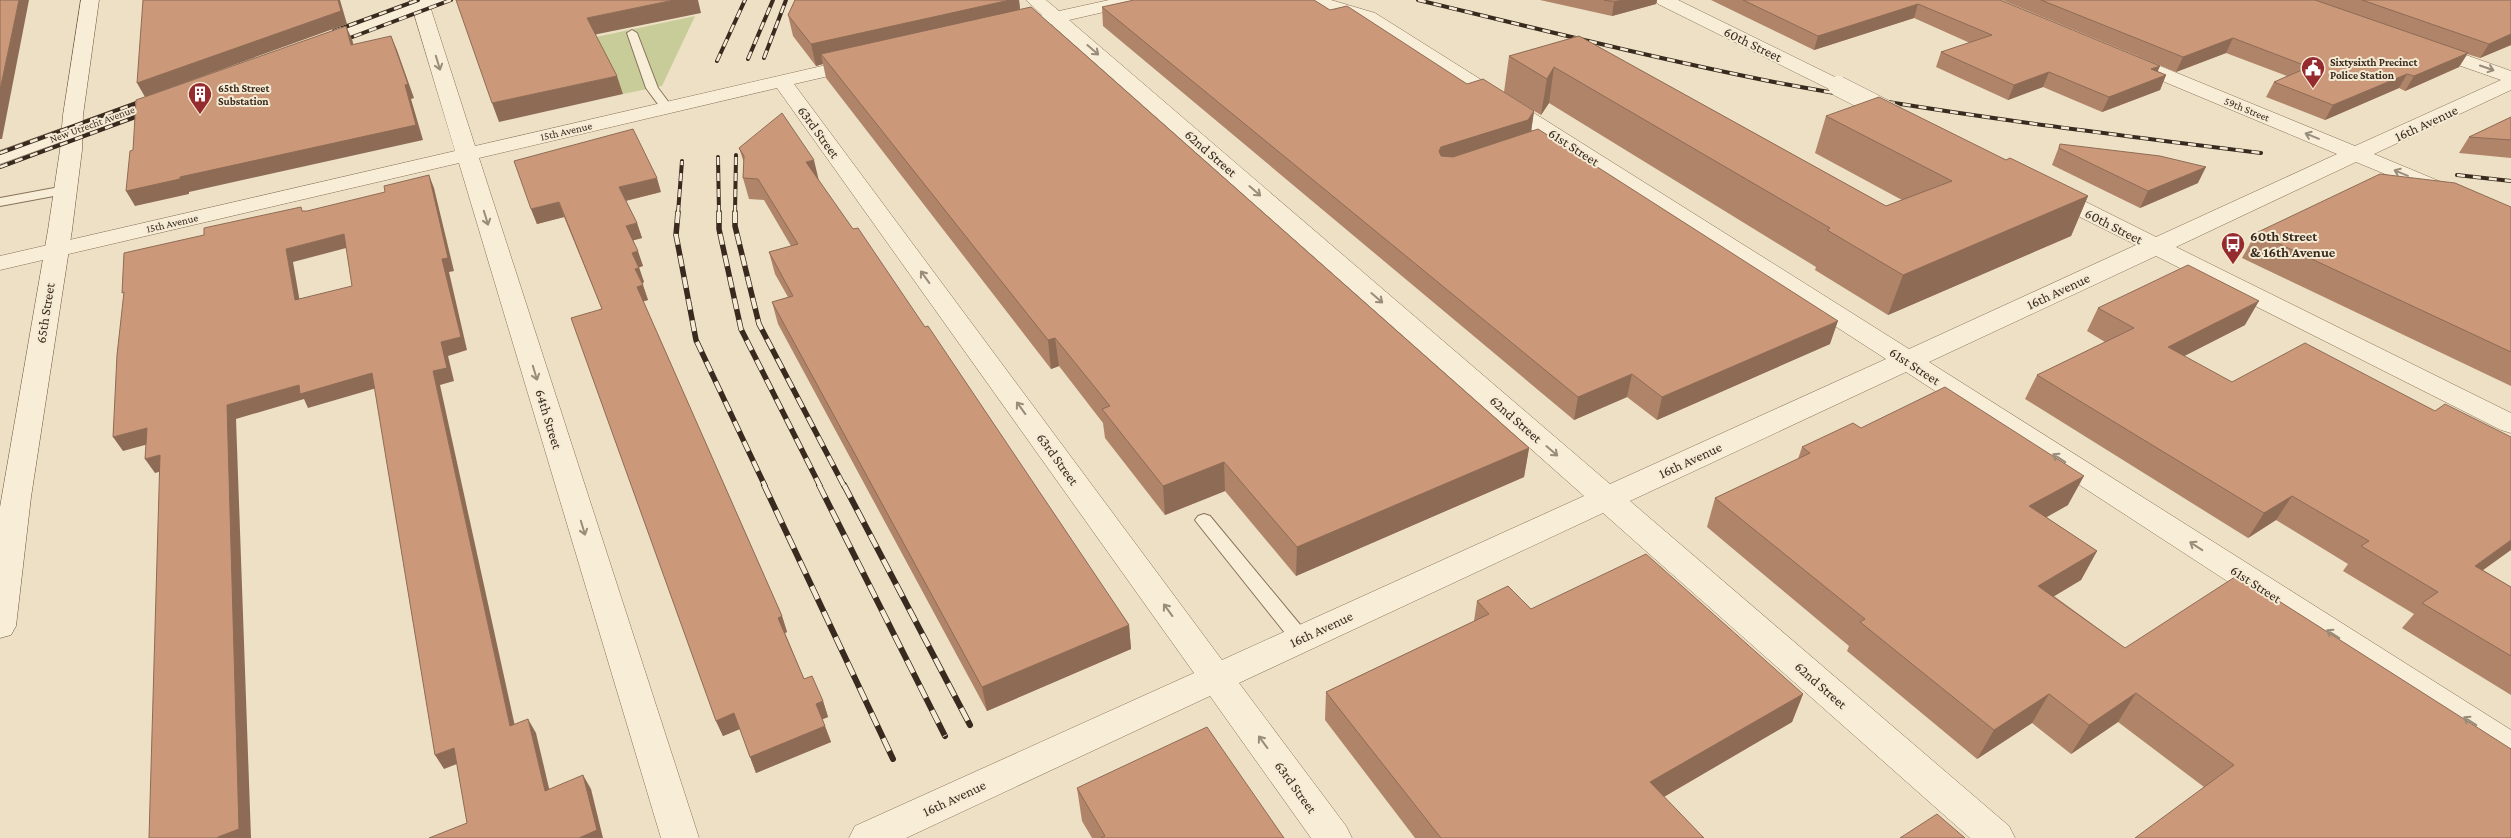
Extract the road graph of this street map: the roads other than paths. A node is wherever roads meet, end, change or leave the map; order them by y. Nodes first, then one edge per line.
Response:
1 (90, 0) edge
2 (1036, 0) edge
3 (1132, 0) edge
4 (1312, 0) edge
5 (1664, 0) edge
6 (426, 2) edge
7 (1056, 18) junction
8 (1026, 25) edge
9 (632, 33) dead end
10 (2414, 43) edge
11 (297, 50) edge
12 (2112, 53) edge
13 (880, 58) edge
14 (2511, 77) edge
15 (782, 80) junction
16 (2511, 83) edge
17 (186, 90) edge
18 (667, 108) junction
19 (1906, 121) edge
20 (72, 132) junction
21 (2357, 154) junction
22 (466, 155) junction
23 (0, 158) edge
24 (2028, 182) edge
25 (65, 190) junction
26 (0, 202) edge
27 (2511, 219) edge
28 (2156, 246) junction
29 (56, 250) junction
30 (0, 263) edge
31 (1907, 360) junction
32 (2511, 424) edge
33 (1607, 498) junction
34 (1204, 520) dead end
35 (0, 626) edge
36 (1300, 638) junction
37 (1216, 677) junction
38 (2511, 748) edge
39 (680, 838) edge
40 (868, 838) edge
41 (1333, 838) edge
42 (1996, 838) edge

1 - 20 street, 65th Street
2 - 7 street, 62nd Street
3 - 7 street
4 - 31 street, 61st Street
5 - 19 street, 60th Street, bridge
6 - 11 street
6 -> 22 street, 64th Street
7 - 8 street
7 -> 33 street, 62nd Street
9 - 18 lane
10 -> 14 street
21 -> 12 street, 59th Street
13 - 15 street, 15th Avenue
15 - 18 street, 15th Avenue
37 -> 15 street, 63rd Street
16 - 21 street, 16th Avenue
17 - 20 street, New Utrecht Avenue
18 - 22 street, 15th Avenue
20 - 23 street, New Utrecht Avenue
20 - 25 street, 65th Street
27 -> 21 street, 59th Street
21 - 28 street, 16th Avenue
22 - 29 street, 15th Avenue
22 -> 39 street, 64th Street
24 - 28 street, 60th Street
25 - 26 lane
25 - 29 street, 65th Street
28 - 31 street, 16th Avenue
28 - 32 street, 60th Street
29 - 30 street, 15th Avenue
29 - 35 street, 65th Street
31 - 33 street, 16th Avenue
38 -> 31 street, 61st Street
33 - 36 street, 16th Avenue
33 - 42 street, 62nd Street
34 - 36 lane
36 - 37 street, 16th Avenue
37 - 40 street, 16th Avenue
41 -> 37 street, 63rd Street

